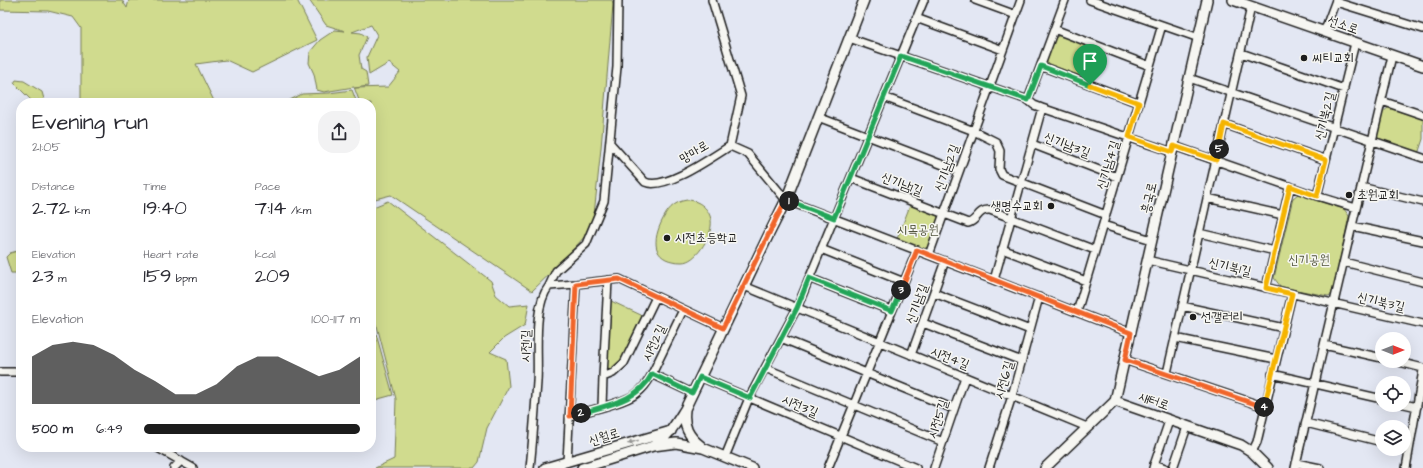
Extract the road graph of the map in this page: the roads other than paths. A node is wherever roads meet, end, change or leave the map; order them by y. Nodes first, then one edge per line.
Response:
1 (618, 0) edge
2 (712, 0) edge
3 (864, 0) edge
4 (924, 0) edge
5 (975, 0) edge
6 (1021, 0) edge
7 (1065, 0) edge
8 (1090, 0) edge
9 (1207, 0) edge
10 (1233, 0) edge
11 (1336, 1) edge
12 (1105, 3) edge
13 (1252, 7) junction
14 (1016, 15) junction
15 (916, 18) junction
16 (1162, 25) junction
17 (1054, 29) junction
18 (1423, 29) edge
19 (1324, 32) junction
20 (849, 38) junction
21 (1198, 38) junction
22 (1355, 43) junction
23 (1003, 50) junction
24 (1241, 53) junction
25 (901, 56) junction
26 (1392, 56) junction
27 (1041, 66) junction
28 (1150, 66) junction
29 (1423, 66) edge
30 (1189, 78) junction
31 (990, 87) junction
32 (1344, 89) junction
33 (1232, 92) junction
34 (884, 97) junction
35 (1028, 100) junction
36 (1382, 101) junction
37 (1139, 103) junction
38 (1042, 108) junction
39 (1423, 115) edge
40 (818, 117) junction
41 (1224, 124) junction
42 (1334, 127) junction
43 (974, 131) junction
44 (868, 136) junction
45 (1129, 137) junction
46 (1372, 140) junction
47 (610, 143) junction
48 (1032, 144) junction
49 (730, 146) junction
50 (1173, 149) junction
51 (1423, 158) edge
52 (1216, 160) junction
53 (1326, 160) junction
54 (959, 171) junction
55 (851, 178) junction
56 (1117, 178) junction
57 (1021, 182) junction
58 (1290, 186) junction
59 (1361, 187) junction
60 (1317, 196) junction
61 (1207, 198) junction
62 (786, 200) junction
63 (1423, 202) edge
64 (1356, 208) junction
65 (944, 214) junction
66 (1106, 215) junction
67 (1283, 215) junction
68 (834, 218) junction
69 (1011, 218) junction
70 (1103, 225) junction
71 (1352, 226) junction
72 (1199, 233) junction
73 (1152, 240) junction
74 (1423, 241) edge
75 (821, 249) junction
76 (1002, 249) junction
77 (917, 250) junction
78 (1095, 250) junction
79 (1275, 251) junction
80 (929, 255) junction
81 (1148, 260) junction
82 (945, 261) junction
83 (1344, 262) junction
84 (1190, 270) junction
85 (809, 278) junction
86 (608, 280) junction
87 (994, 280) junction
88 (1086, 281) junction
89 (904, 282) junction
90 (1423, 282) edge
91 (576, 284) junction
92 (549, 286) junction
93 (744, 286) junction
94 (1266, 288) junction
95 (934, 293) junction
96 (1292, 294) junction
97 (656, 297) junction
98 (1039, 297) junction
99 (1334, 303) junction
100 (1182, 306) junction
101 (797, 308) junction
102 (683, 310) junction
103 (892, 311) junction
104 (1077, 312) junction
105 (923, 323) junction
106 (1423, 324) edge
107 (723, 328) junction
108 (1284, 328) junction
109 (1030, 330) junction
110 (1131, 333) junction
111 (781, 338) junction
112 (1175, 338) junction
113 (879, 342) junction
114 (1324, 344) junction
115 (911, 355) junction
116 (1375, 356) edge
117 (1276, 359) junction
118 (1125, 360) junction
119 (1022, 361) junction
120 (1411, 366) edge
121 (765, 368) junction
122 (1423, 369) edge
123 (0, 372) edge
124 (16, 372) edge
125 (866, 373) junction
126 (1166, 373) junction
127 (652, 374) junction
128 (1272, 374) junction
129 (603, 377) junction
130 (700, 377) junction
131 (965, 377) junction
132 (1315, 383) junction
133 (692, 393) junction
134 (1012, 396) junction
135 (1375, 397) edge
136 (750, 398) junction
137 (1115, 401) junction
138 (854, 405) junction
139 (1411, 406) edge
140 (602, 407) junction
141 (1265, 407) junction
142 (1416, 407) junction
143 (685, 409) junction
144 (954, 410) junction
145 (570, 416) junction
146 (1170, 421) junction
147 (1306, 423) junction
148 (1087, 427) junction
149 (1187, 427) junction
150 (1411, 430) edge
151 (671, 431) junction
152 (841, 436) junction
153 (1375, 440) edge
154 (943, 442) junction
155 (652, 446) junction
156 (703, 448) junction
157 (165, 452) edge
158 (1252, 452) junction
159 (1407, 456) edge
160 (726, 457) junction
161 (181, 461) junction
162 (567, 462) junction
163 (1296, 465) edge
164 (1153, 466) edge
165 (174, 468) edge
166 (193, 468) edge
167 (530, 468) edge
168 (545, 468) edge
169 (582, 468) edge
170 (752, 468) edge
171 (828, 468) edge
172 (916, 468) edge
173 (934, 468) edge
174 (989, 468) edge
175 (1045, 468) edge
176 (1165, 468) edge
177 (1173, 468) edge
178 (1268, 468) edge
179 (1320, 468) edge
180 (1406, 468) edge

1 - 47 street, 시전1길
2 - 49 street
3 - 20 street
4 - 15 street
5 - 14 street
6 - 14 street, 신기남2길
7 - 17 street
8 - 12 street
9 - 21 street, 흥국로
10 - 13 street, 선소로
11 - 18 street
11 - 19 street
12 - 16 street
13 - 19 street, 선소로
13 - 24 street, 신기북1길
14 - 23 street, 신기남2길
15 - 23 street
15 - 25 street
16 - 21 street
16 - 28 street, 신기남4길
17 - 27 street
17 - 28 street
19 - 22 street, 선소로
20 - 25 street
20 - 40 street
21 - 30 street, 흥국로
22 - 26 street, 선소로
22 - 32 street, 신기북2길
23 - 31 street, 신기남2길
24 - 32 street
24 - 33 street, 신기북1길
25 - 31 street
25 - 34 street
26 - 29 street, 선소로
26 - 36 street
27 - 35 street
27 - 37 street
28 - 37 street, 신기남4길
30 - 33 street
30 - 50 street, 흥국로
31 - 35 street, 신기남3길
31 - 43 street, 신기남2길
32 - 42 street, 신기북2길
33 - 41 street, 신기북1길
33 - 42 street
34 - 43 street
34 - 44 street
35 - 38 street, 신기남3길
36 - 39 street
36 - 46 street
37 - 45 street, 신기남4길
38 - 45 street, 신기남3길
38 - 48 street, 신기남3길
40 - 44 street
40 - 62 street
41 - 52 street, 신기북1길
41 - 53 street
42 - 46 street
42 - 53 street, 신기북2길
43 - 54 street, 신기남2길
43 - 57 street
44 - 54 street
44 - 55 street
45 - 50 street, 신기남3길
45 - 56 street, 신기남4길
46 - 51 street
46 - 59 street
47 - 49 street, 망마로
47 - 92 street, 시전1길
48 - 56 street, 신기남3길
48 - 57 street, 신기남3길
49 - 62 street, 망마로
50 - 52 street
50 - 73 street, 흥국로
52 - 58 street
52 - 61 street, 신기북1길
53 - 60 street, 신기북2길
54 - 65 street, 신기남2길
55 - 65 street, 신기남1길
55 - 68 street
56 - 66 street, 신기남4길
57 - 66 street
57 - 69 street, 신기남3길
58 - 60 street
58 - 67 street
59 - 63 street
59 - 64 street
60 - 64 street
61 - 67 street
61 - 72 street, 신기북1길
62 - 68 street
62 - 93 street
64 - 71 street
65 - 69 street
65 - 80 street, 신기남2길
66 - 70 street, 신기남4길
67 - 79 street
68 - 75 street
68 - 77 street
69 - 76 street, 신기남3길
69 - 78 street
70 - 73 street
70 - 78 street, 신기남4길
71 - 74 street
71 - 83 street
72 - 79 street, 신기북1길
72 - 84 street, 신기북1길
73 - 81 street, 흥국로
75 - 85 street
75 - 89 street
76 - 87 street, 신기남3길
76 - 88 street
77 - 80 street
77 - 89 street
78 - 88 street, 신기남4길
79 - 94 street
80 - 82 street
81 - 84 street, 신기북1길
81 - 110 street, 흥국로
82 - 87 street
82 - 95 street, 신기남길
83 - 90 street
83 - 99 street
84 - 94 street, 신기북1길
84 - 100 street, 신기북1길
85 - 101 street
85 - 103 street
86 - 91 street
86 - 97 street
86 - 129 street
87 - 98 street
88 - 104 street, 신기남4길
89 - 103 street
91 - 92 street
91 - 145 street
92 - 167 street, 시전1길
93 - 101 street
93 - 107 street
94 - 96 street, 신기북1길
95 - 105 street, 신기남길
95 - 109 street
96 - 99 street, 신기북1길
96 - 108 street
97 - 102 street
97 - 129 street, 시전2길
98 - 104 street
98 - 109 street, 시전6길
99 - 106 street, 신기북3길
99 - 114 street
100 - 108 street
100 - 112 street, 신기북1길
101 - 111 street
101 - 113 street
102 - 107 street
102 - 127 street, 시전2길
103 - 113 street
104 - 110 street
105 - 115 street, 신기남길
105 - 119 street, 시전4길
107 - 130 street
108 - 117 street
109 - 119 street, 시전6길
110 - 118 street, 흥국로
111 - 121 street
111 - 125 street
112 - 117 street
112 - 126 street, 신기북1길
113 - 115 street, 시전4길
113 - 125 street
114 - 116 street
114 - 132 street
115 - 131 street, 시전4길
117 - 128 street
118 - 126 street
118 - 137 street, 흥국로
119 - 134 street, 시전6길
120 - 122 street
121 - 136 street
121 - 138 street, 시전3길
122 - 142 street
123 - 124 street
125 - 138 street
125 - 144 street
126 - 141 street
127 - 133 street
127 - 140 street, 시전2길
128 - 132 street
128 - 141 street
129 - 140 street
130 - 133 street
130 - 136 street, 시전3길
131 - 134 street, 시전4길
131 - 144 street, 시전5길
132 - 135 street
132 - 147 street
133 - 143 street
134 - 148 street, 시전4길
134 - 174 street, 시전6길
136 - 152 street, 시전3길
136 - 160 street
137 - 146 street, 새터로
137 - 148 street
138 - 152 street
138 - 154 street
139 - 142 street
140 - 145 street, 시전2길
141 - 158 street
142 - 150 street
143 - 151 street
143 - 156 street
144 - 154 street, 시전5길
145 - 162 street
146 - 149 street, 새터로
146 - 164 street
147 - 153 street
147 - 163 street
148 - 175 street
149 - 158 street, 새터로
149 - 177 street
151 - 155 street
151 -> 162 street, 신월로
152 - 171 street
152 - 172 street
154 - 173 street, 시전5길
155 - 156 street, 신월로
155 - 169 street, 신월로
156 - 160 street
157 - 161 street
158 - 178 street, 새터로
159 - 180 street
160 - 170 street
161 - 165 street
161 - 166 street
162 - 168 street, 신월로
163 - 179 street
164 - 176 street

